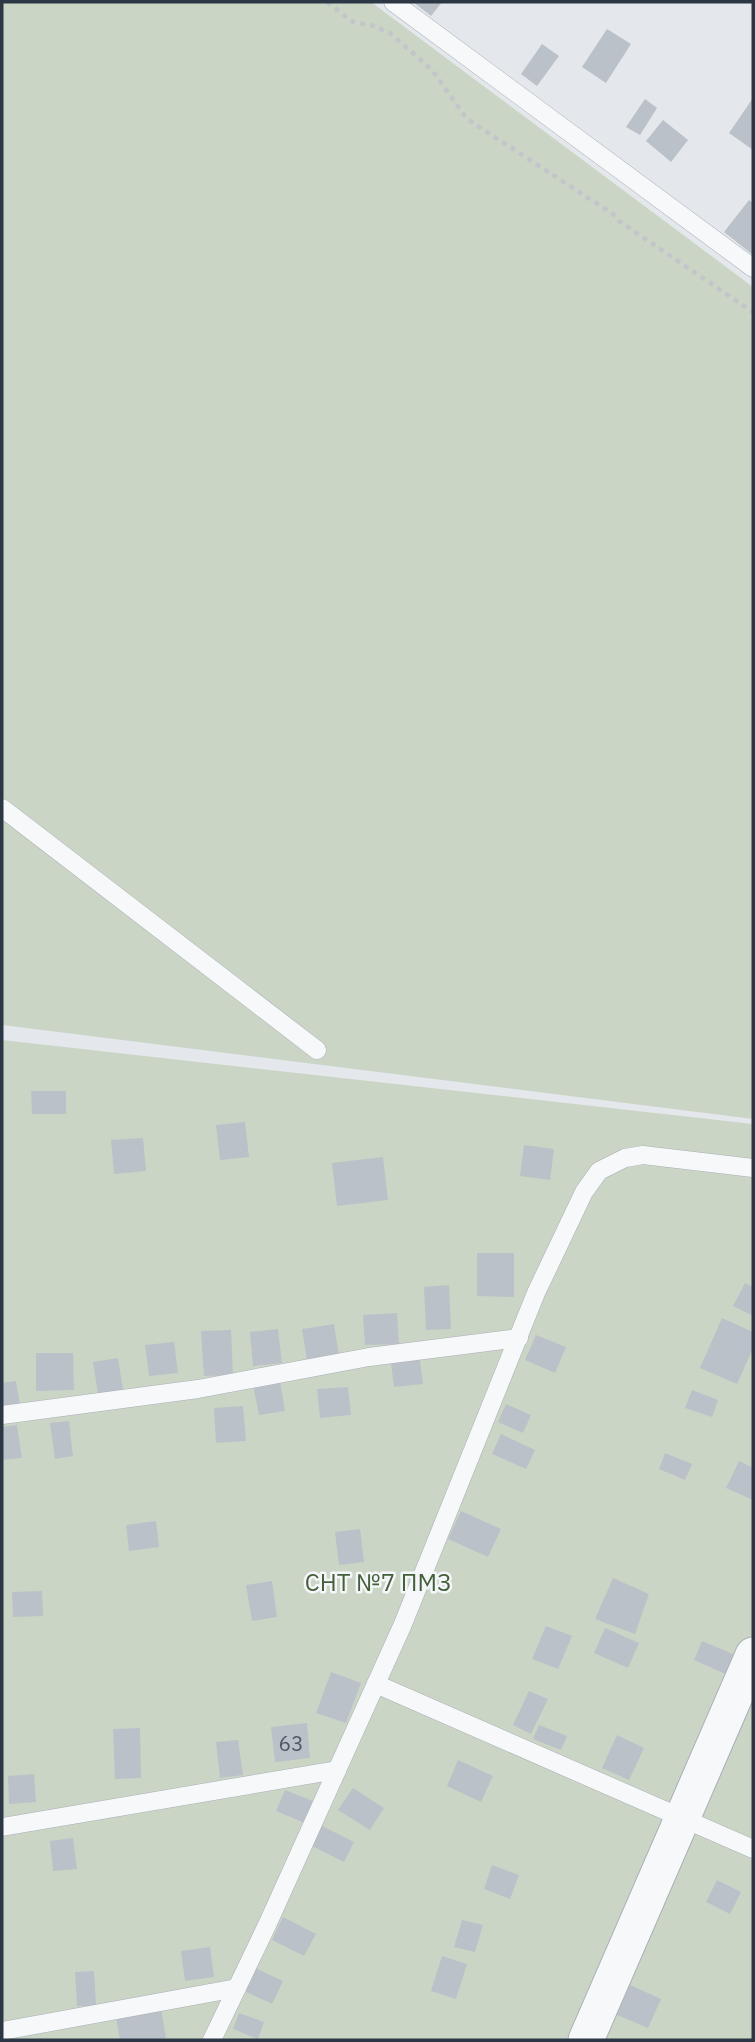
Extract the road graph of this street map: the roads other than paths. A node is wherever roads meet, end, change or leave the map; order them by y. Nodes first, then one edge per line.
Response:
1 (393, 2) edge
2 (753, 268) edge
3 (2, 808) edge
4 (317, 1049) dead end
5 (753, 1168) edge
6 (519, 1338) junction
7 (2, 1415) edge
8 (753, 1655) edge
9 (376, 1684) junction
10 (337, 1770) junction
11 (683, 1819) junction
12 (2, 1827) edge
13 (753, 1849) edge
14 (237, 1988) junction
15 (2, 2031) edge
16 (28, 2033) edge
17 (212, 2040) edge
18 (586, 2040) edge

1 - 2 lane
3 - 4 lane
5 - 6 lane
6 - 7 lane
6 - 9 lane
8 - 11 street
9 - 10 lane
9 - 11 lane
10 - 12 lane
10 - 14 lane
11 - 13 lane
11 - 18 street
14 - 16 lane
14 - 17 lane
15 - 16 lane

